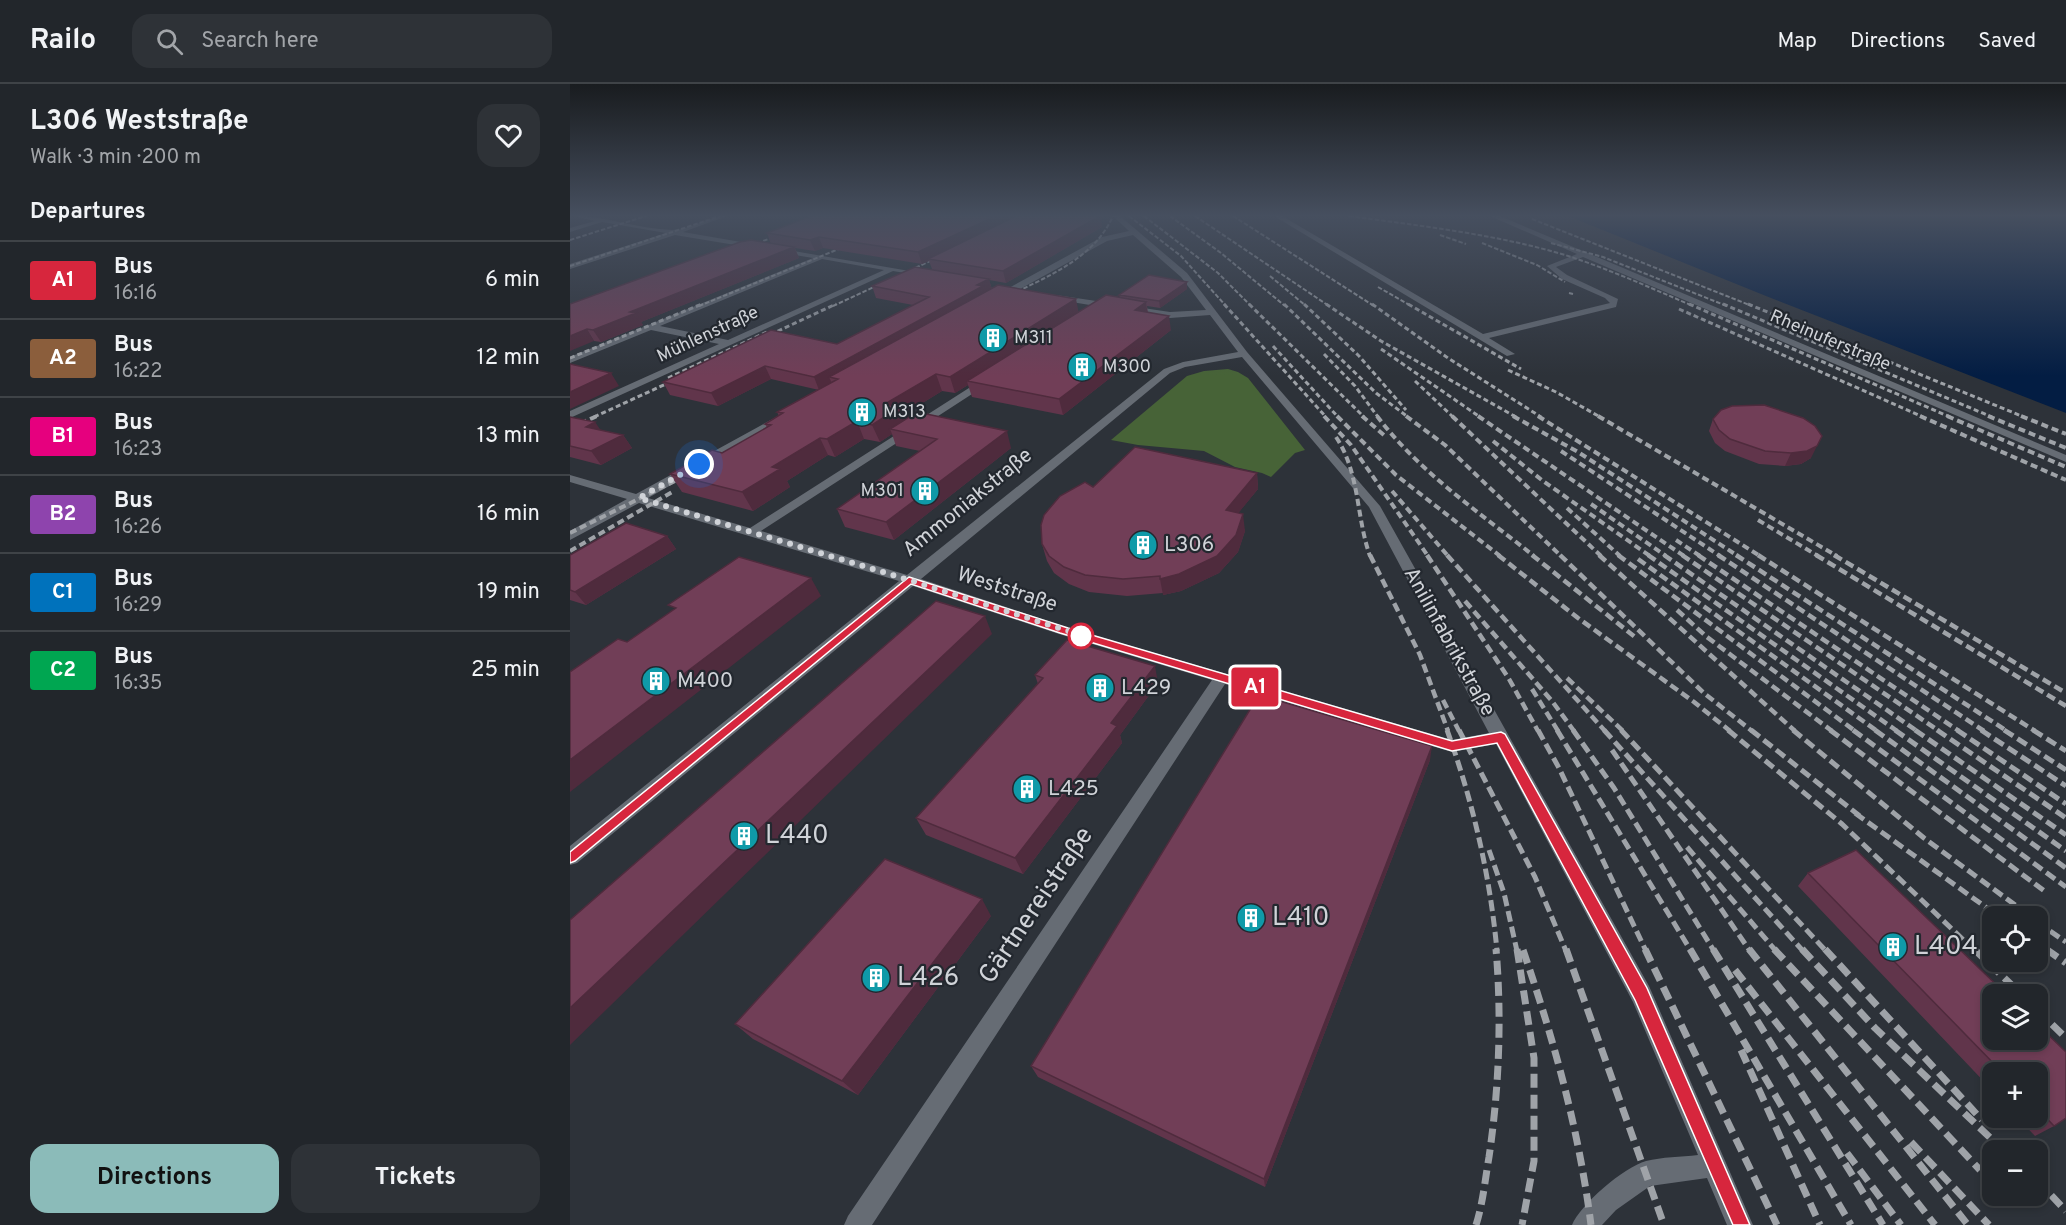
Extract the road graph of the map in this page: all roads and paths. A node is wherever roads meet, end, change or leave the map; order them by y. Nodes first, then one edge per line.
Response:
1 (791, 269) edge
2 (892, 269) edge
3 (893, 269) edge
4 (922, 269) edge
5 (1045, 269) edge
6 (1177, 269) edge
7 (1367, 269) edge
8 (1556, 269) edge
9 (1615, 269) edge
10 (915, 273) junction
11 (937, 276) edge
12 (1007, 288) junction
13 (1031, 292) edge
14 (1043, 294) edge
15 (984, 305) edge
16 (1103, 305) junction
17 (1214, 312) junction
18 (1087, 316) edge
19 (650, 327) junction
20 (1482, 337) junction
21 (728, 343) junction
22 (1244, 354) junction
23 (1510, 354) dead end
24 (570, 360) edge
25 (999, 373) edge
26 (790, 413) edge
27 (570, 415) edge
28 (2066, 459) edge
29 (570, 478) edge
30 (639, 498) junction
31 (752, 532) junction
32 (570, 536) edge
33 (909, 580) junction
34 (1222, 677) junction
35 (1501, 737) junction
36 (570, 857) edge
37 (1714, 1165) junction
38 (857, 1225) edge
39 (1585, 1225) edge
40 (1740, 1225) edge

1 - 19 street
2 - 21 street, Mühlenstraße
3 - 10 street
4 - 10 street
5 - 12 street
6 - 17 street, Anilinfabrikstraße
7 - 20 street
8 - 20 street
9 - 28 street, Rheinuferstraße
10 - 11 street
12 - 13 street
12 - 15 street
14 - 16 street
16 - 17 street
16 - 18 street
17 - 22 street, Anilinfabrikstraße
19 - 21 street
19 - 24 street
20 - 23 street
21 - 27 street, Mühlenstraße
22 - 33 street, Ammoniakstraße
22 - 35 street, Anilinfabrikstraße
25 - 31 street
26 - 30 street
29 - 30 street, Weststraße
30 - 31 street, Weststraße
30 - 32 street
31 - 33 street, Weststraße
33 - 34 street, Weststraße
33 - 36 street, Ammoniakstraße
34 - 35 street, Weststraße
34 - 38 street, Gärtnereistraße
35 - 37 street, Anilinfabrikstraße
37 - 39 street
37 - 40 street, Anilinfabrikstraße

